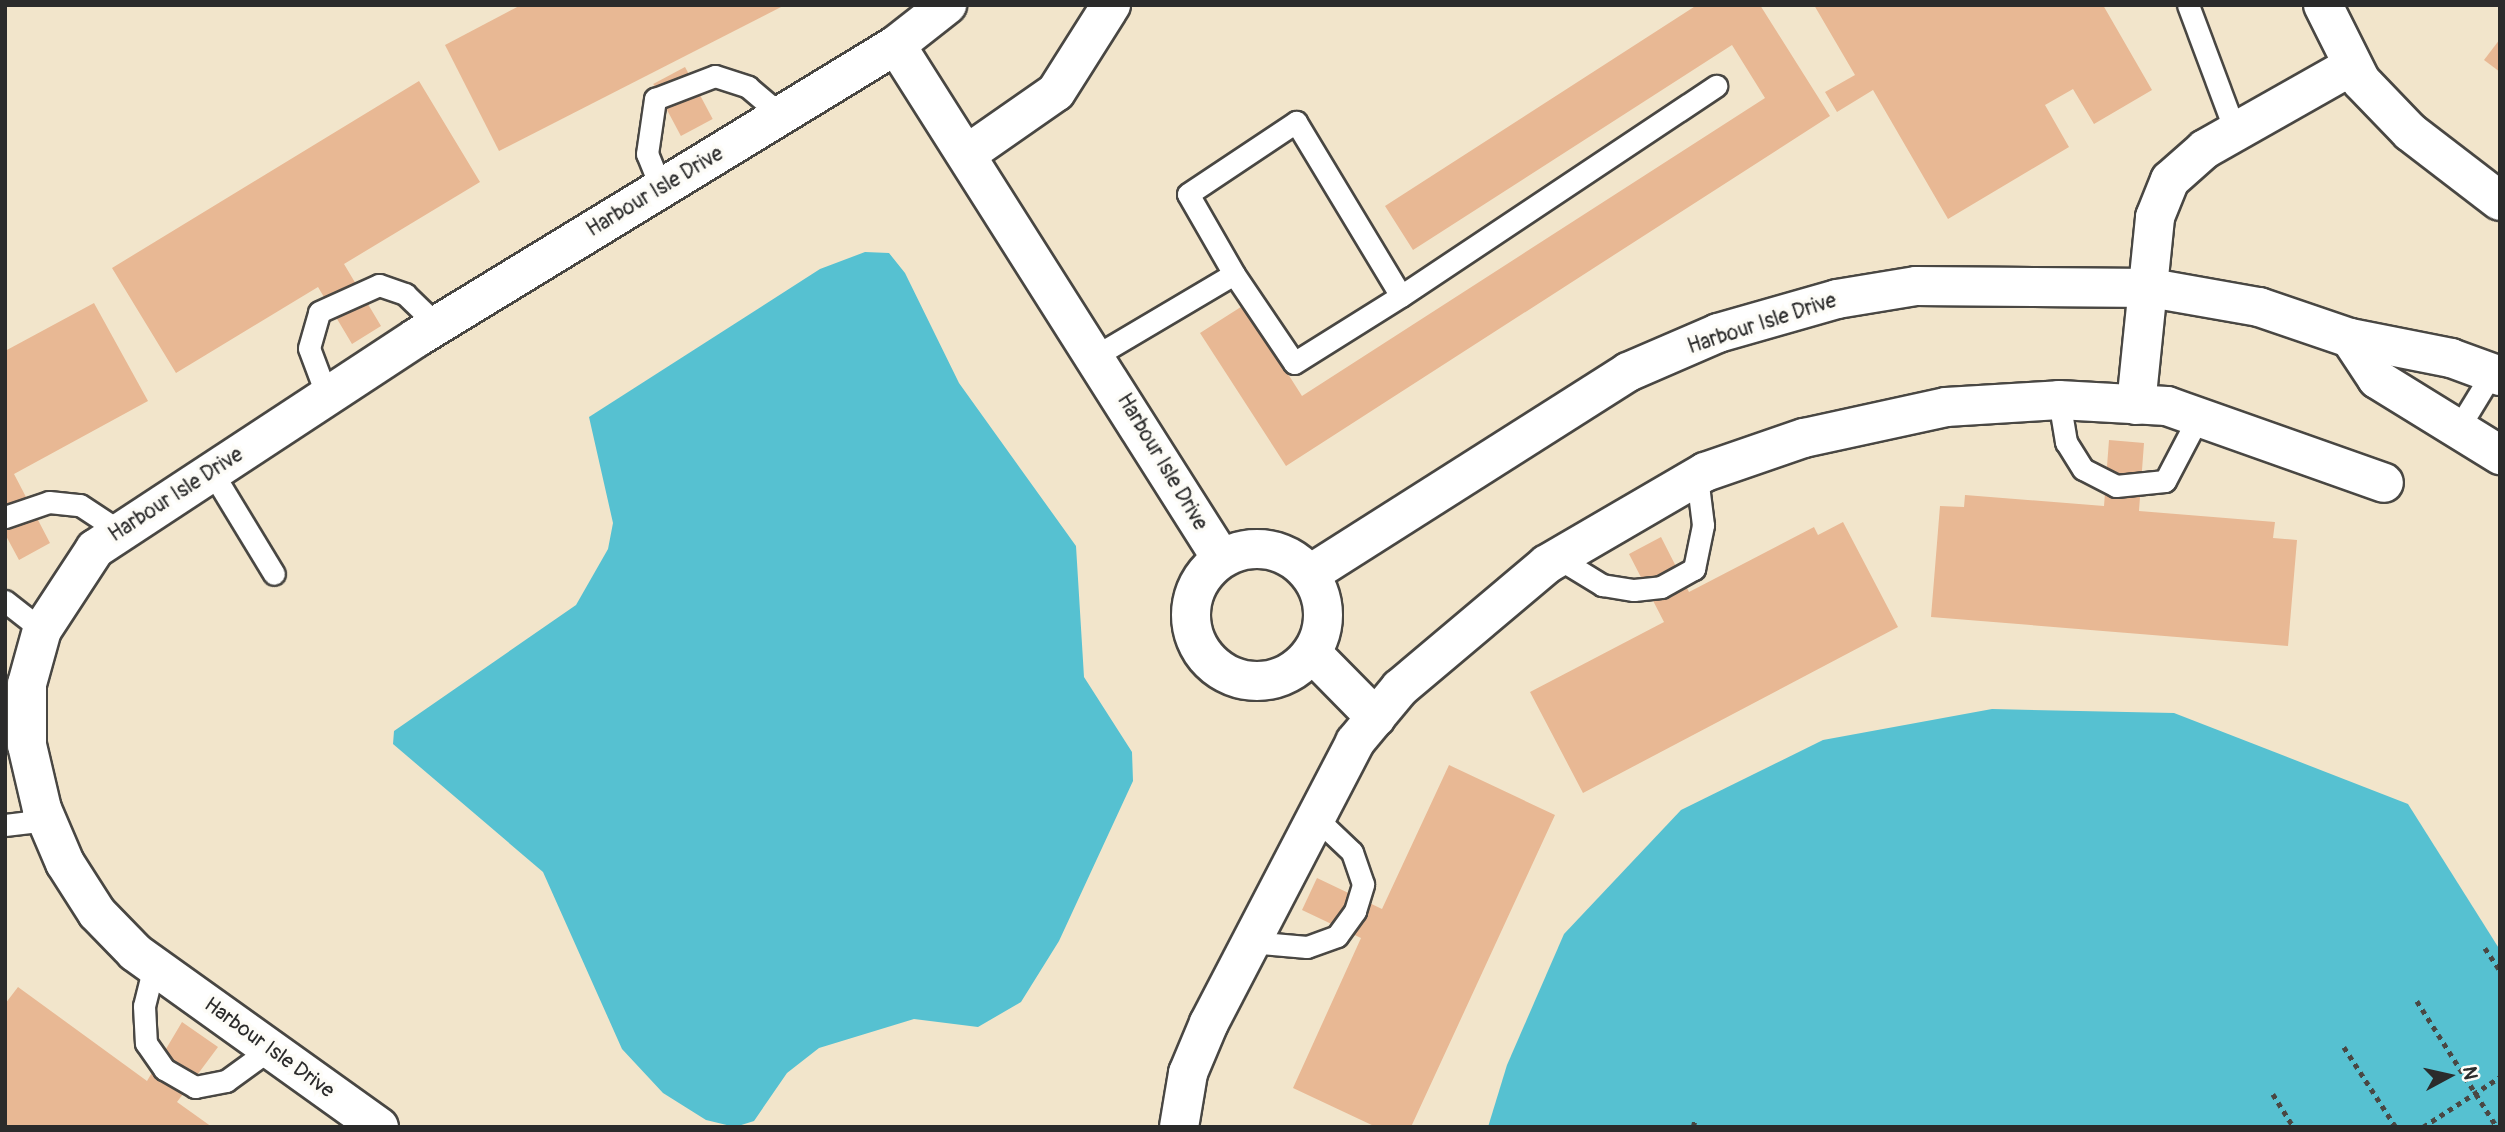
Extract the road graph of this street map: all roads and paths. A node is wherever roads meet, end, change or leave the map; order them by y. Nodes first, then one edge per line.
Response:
1 (947, 5) edge
2 (1111, 5) edge
3 (2188, 5) edge
4 (2323, 5) edge
5 (896, 45) junction
6 (2352, 66) junction
7 (1716, 86) dead end
8 (780, 115) junction
9 (2235, 131) junction
10 (967, 154) junction
11 (661, 188) junction
12 (2500, 201) edge
13 (1234, 274) junction
14 (2151, 288) junction
15 (1401, 296) junction
16 (436, 325) junction
17 (2350, 338) junction
18 (1097, 355) junction
19 (2494, 385) edge
20 (327, 396) junction
21 (2059, 400) junction
22 (2136, 405) junction
23 (2199, 416) junction
24 (2456, 432) junction
25 (2500, 455) edge
26 (212, 472) junction
27 (1697, 477) junction
28 (2384, 483) dead end
29 (5, 517) edge
30 (121, 531) junction
31 (1221, 558) junction
32 (1558, 558) junction
33 (274, 574) dead end
34 (1310, 574) junction
35 (5, 601) edge
36 (42, 630) junction
37 (1312, 653) junction
38 (16, 701) edge
39 (1376, 718) junction
40 (1313, 815) junction
41 (47, 820) junction
42 (5, 825) edge
43 (1250, 942) junction
44 (2485, 948) dead end
45 (154, 966) junction
46 (2500, 970) edge
47 (2417, 1001) dead end
48 (2343, 1047) dead end
49 (270, 1049) junction
50 (2500, 1077) edge
51 (2273, 1094) dead end
52 (1695, 1119) dead end
53 (379, 1127) edge
54 (1179, 1127) edge
55 (1693, 1127) edge
56 (2294, 1127) edge
57 (2396, 1127) edge
58 (2423, 1127) edge
59 (2497, 1127) edge

1 - 5 street, Harbour Isle Drive
2 - 10 street
3 - 9 lane
4 - 6 street
5 - 8 street, Harbour Isle Drive
5 - 10 street, Harbour Isle Drive
6 - 9 street
6 - 12 street
7 - 15 lane
8 - 11 street, Harbour Isle Drive
8 - 11 lane
9 - 14 street
10 - 18 street, Harbour Isle Drive
11 - 16 street, Harbour Isle Drive
13 - 15 lane
13 - 15 lane
13 - 18 lane
14 - 17 street, Harbour Isle Drive
14 - 22 street
14 - 34 street, Harbour Isle Drive
16 - 20 street, Harbour Isle Drive
16 - 20 lane
17 - 19 street, Harbour Isle Drive
17 - 24 street
18 - 31 street, Harbour Isle Drive
19 - 24 lane
20 - 26 street, Harbour Isle Drive
21 - 22 street
21 - 23 lane
21 - 27 street
22 - 23 street
23 - 28 street
24 - 25 street
26 - 30 street, Harbour Isle Drive
26 - 33 lane
27 - 32 street
27 - 32 lane
29 - 30 lane
30 - 36 street, Harbour Isle Drive
31 - 34 street
31 - 37 street
32 - 39 street
34 - 37 street
35 - 36 lane
36 - 38 street, Harbour Isle Drive
37 - 39 street
38 - 41 street, Harbour Isle Drive
39 - 40 street
40 - 43 street
40 - 43 lane
41 - 42 lane
41 - 45 street, Harbour Isle Drive
43 - 54 street
44 - 46 path
45 - 49 street, Harbour Isle Drive
45 - 49 lane
47 - 59 path
48 - 57 path
49 - 53 street, Harbour Isle Drive
50 - 58 path
51 - 56 path
52 - 55 path

